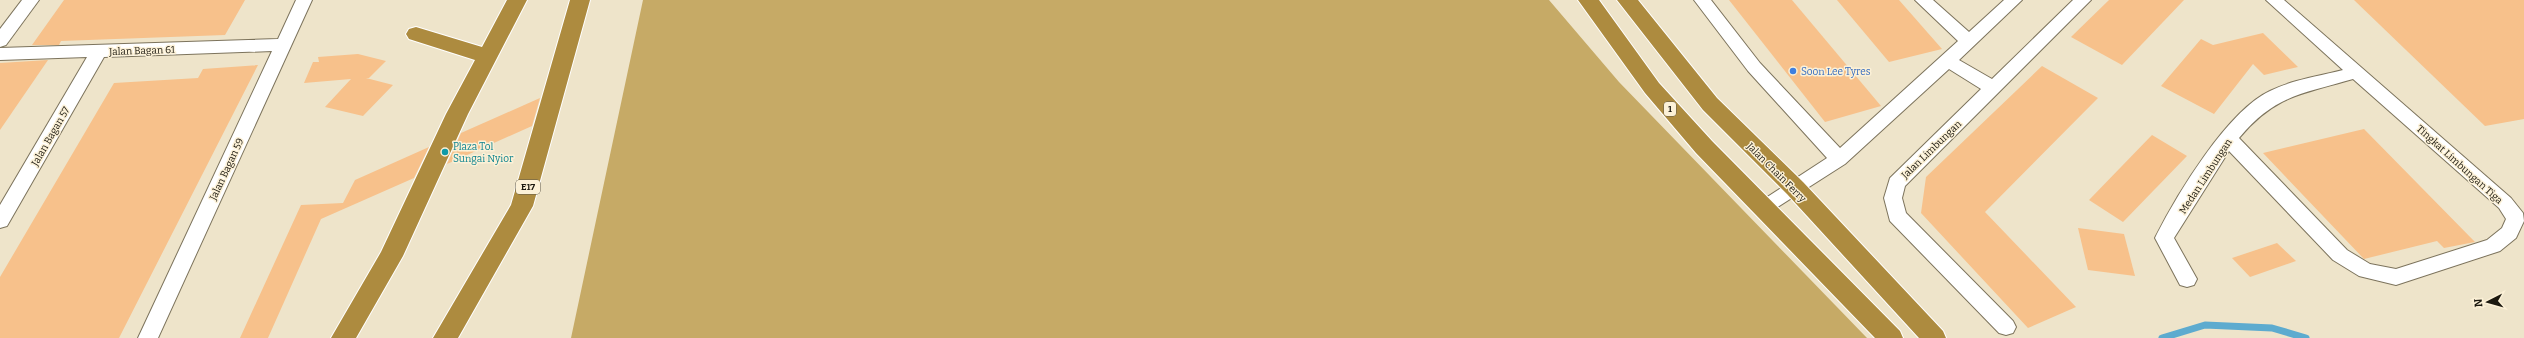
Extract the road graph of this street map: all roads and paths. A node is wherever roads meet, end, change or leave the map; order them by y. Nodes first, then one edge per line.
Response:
1 (31, 0) edge
2 (304, 0) edge
3 (516, 0) edge
4 (580, 0) edge
5 (1588, 0) edge
6 (1627, 0) edge
7 (1702, 0) edge
8 (1923, 0) edge
9 (2014, 0) edge
10 (2083, 0) edge
11 (2274, 0) edge
12 (416, 34) dead end
13 (1969, 41) junction
14 (0, 42) edge
15 (283, 45) junction
16 (100, 51) junction
17 (0, 54) edge
18 (486, 56) junction
19 (1948, 61) junction
20 (2357, 72) junction
21 (1993, 88) junction
22 (2229, 139) junction
23 (1839, 160) junction
24 (1795, 188) junction
25 (1765, 208) junction
26 (0, 221) edge
27 (2187, 280) dead end
28 (2006, 327) dead end
29 (148, 338) edge
30 (343, 338) edge
31 (445, 338) edge
32 (1891, 338) edge
33 (1934, 338) edge

1 - 14 street
2 - 15 street, Jalan Bagan 59
3 - 18 highway
4 - 31 highway, E17
5 - 25 highway, 1
6 - 24 highway, Jalan Chain Ferry
7 - 23 street
8 - 13 street
9 - 13 street
10 - 21 street, Jalan Limbungan
11 - 20 street, Tingkat Limbungan Tiga
12 - 18 highway
13 - 19 street
15 - 16 street, Jalan Bagan 61
15 - 29 street, Jalan Bagan 59
16 - 17 street, Jalan Bagan 61
16 - 26 street, Jalan Bagan 57
18 - 30 highway
19 - 21 street
19 - 23 street
20 - 22 street, Medan Limbungan
20 - 22 street, Tingkat Limbungan Tiga
21 - 28 street, Jalan Limbungan
22 - 27 street, Medan Limbungan
23 - 24 street
24 - 25 street
24 - 33 highway, Jalan Chain Ferry
25 - 32 highway, 1

